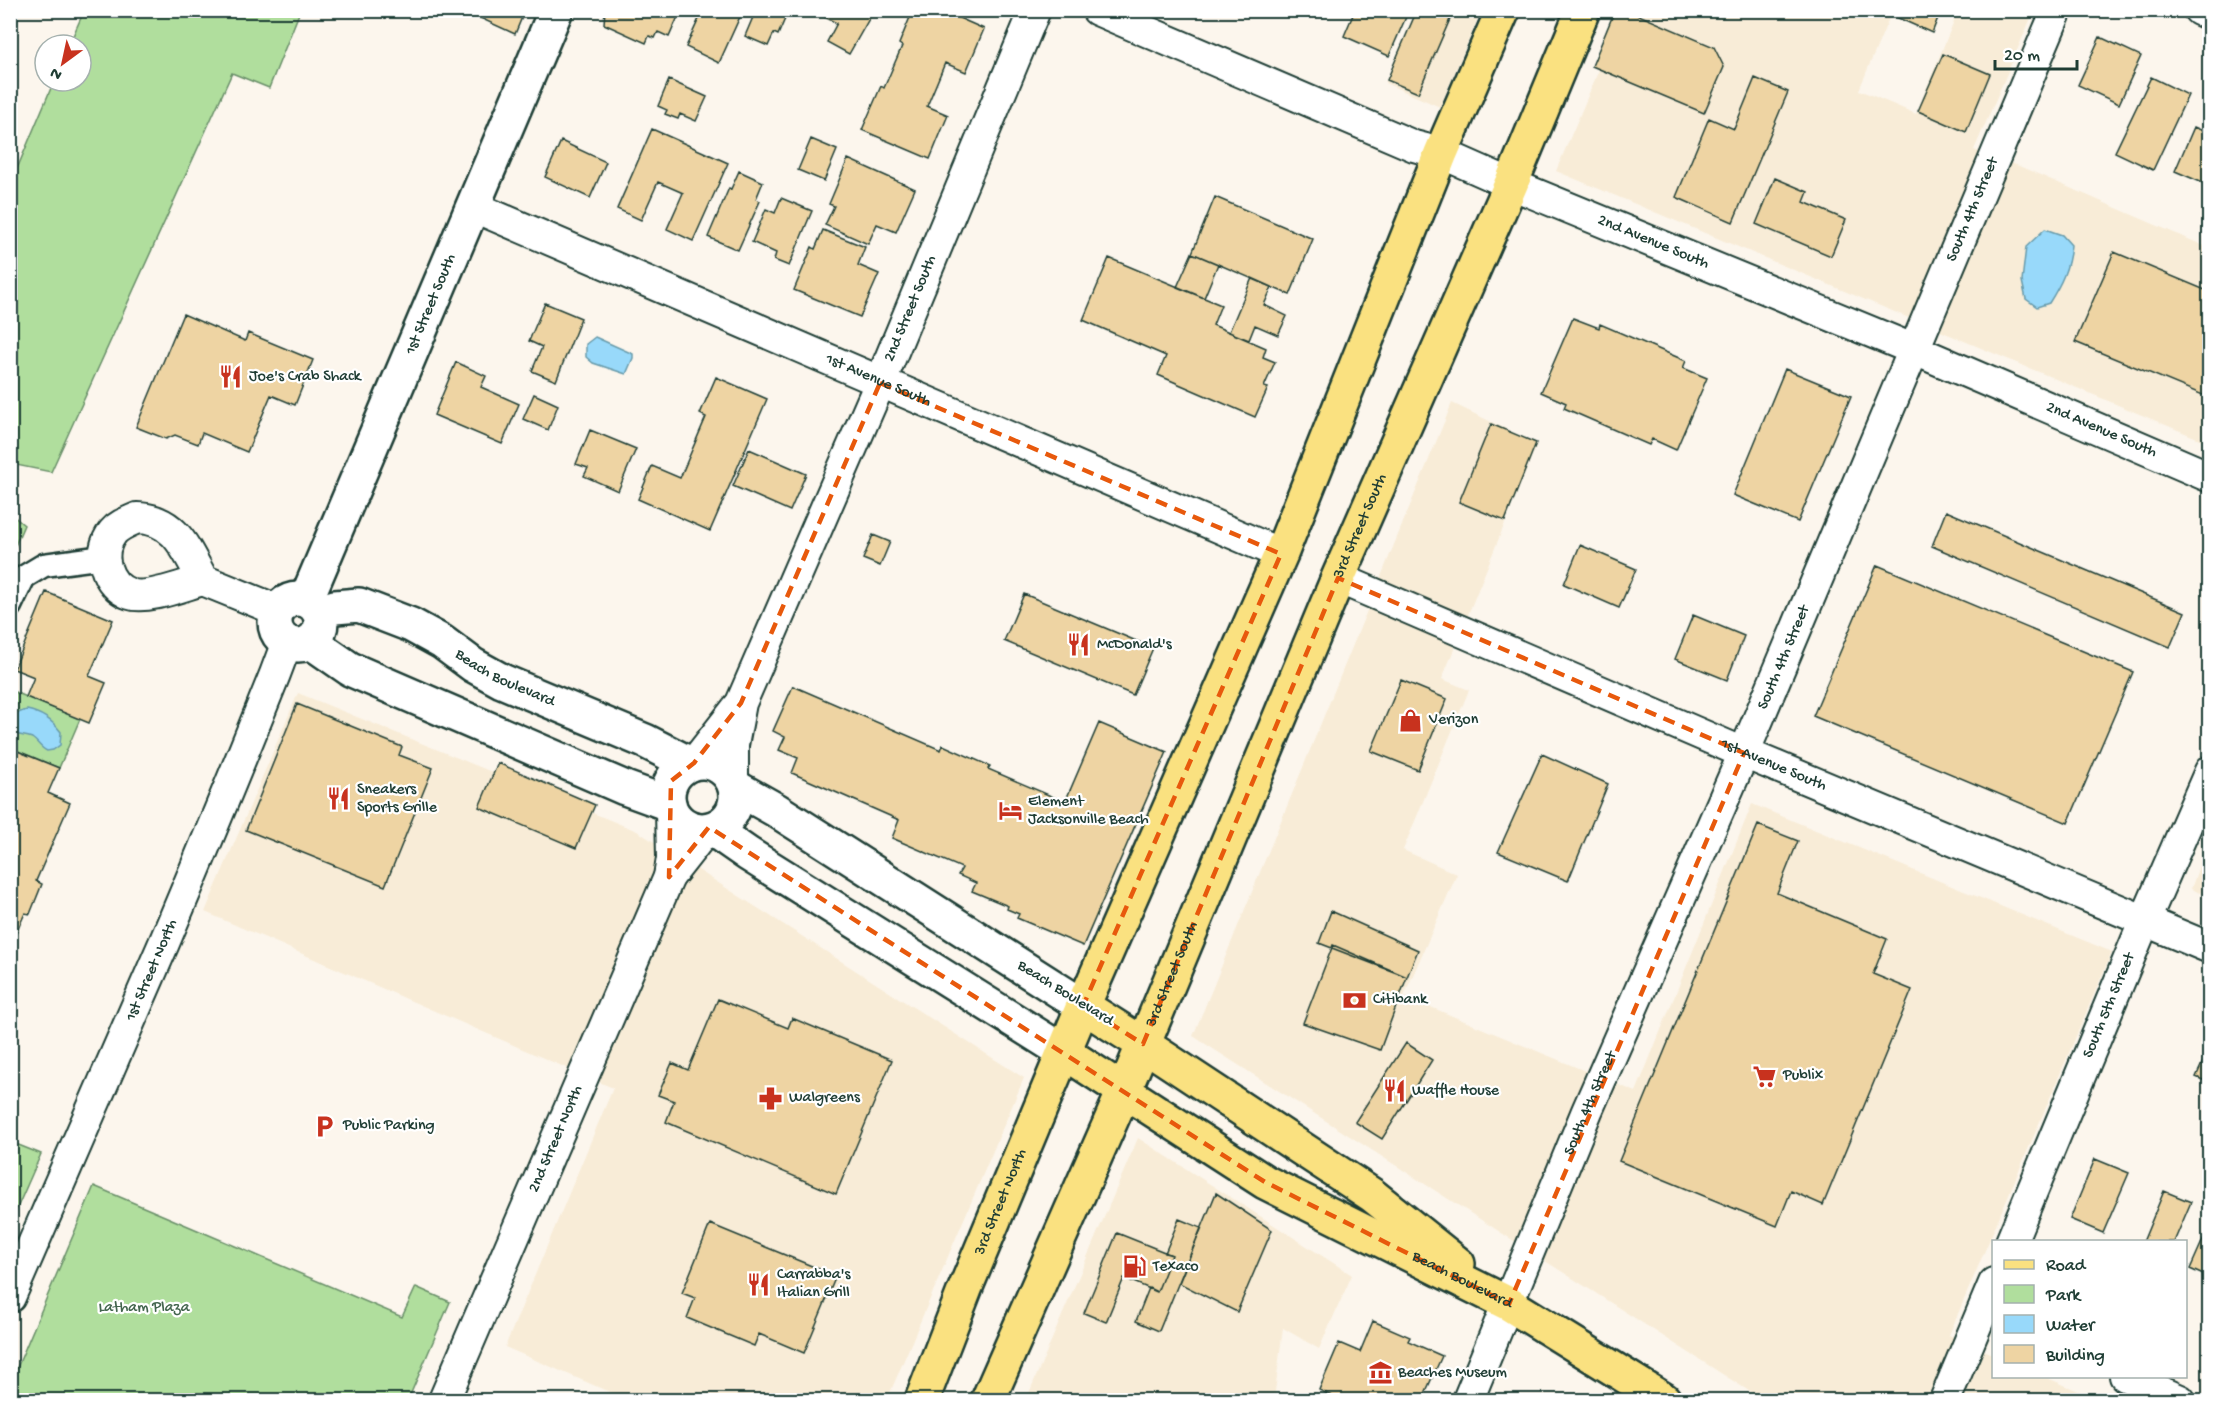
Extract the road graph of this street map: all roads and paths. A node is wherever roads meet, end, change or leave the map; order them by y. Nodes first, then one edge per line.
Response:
1 (556, 10) edge
2 (1035, 10) edge
3 (1097, 10) edge
4 (1503, 10) edge
5 (1584, 10) edge
6 (2057, 10) edge
7 (2199, 10) edge
8 (2210, 15) edge
9 (1441, 153) junction
10 (1512, 184) junction
11 (474, 207) junction
12 (1915, 350) junction
13 (880, 383) junction
14 (2210, 477) edge
15 (1281, 554) junction
16 (104, 557) junction
17 (1338, 578) junction
18 (203, 580) junction
19 (10, 606) edge
20 (300, 621) junction
21 (741, 703) junction
22 (1744, 753) junction
23 (692, 764) junction
24 (2210, 771) edge
25 (734, 784) junction
26 (670, 807) junction
27 (709, 830) junction
28 (669, 877) junction
29 (2145, 920) junction
30 (2210, 948) edge
31 (1083, 1006) junction
32 (1143, 1044) junction
33 (1064, 1052) junction
34 (1124, 1091) junction
35 (2012, 1240) edge
36 (1992, 1292) edge
37 (10, 1297) edge
38 (1509, 1304) junction
39 (1987, 1316) edge
40 (2127, 1378) edge
41 (993, 1399) edge
42 (444, 1401) edge
43 (922, 1401) edge
44 (1468, 1401) edge
45 (1665, 1401) edge
46 (1945, 1401) edge
47 (2180, 1401) edge

1 - 11 street, 1st Street South
2 - 13 street, 2nd Street South
3 - 9 street, 2nd Avenue South
4 - 9 main road
5 - 10 main road, 3rd Street South
6 - 12 street, South 4th Street
7 - 8 street
9 - 10 street, 2nd Avenue South
9 - 15 main road
10 - 12 street, 2nd Avenue South
10 - 17 main road, 3rd Street South
11 - 13 street, 1st Avenue South
11 - 20 street, 1st Street South
12 - 14 street, 2nd Avenue South
12 - 22 street, South 4th Street
13 - 15 street, 1st Avenue South
13 - 21 street, 2nd Street South
15 - 31 main road
16 - 18 street
16 - 18 street
16 - 19 street
17 - 22 street, 1st Avenue South
17 - 32 main road, 3rd Street South
18 - 20 street
20 - 23 street, Beach Boulevard
20 - 26 street
20 - 37 street, 1st Street North
21 - 23 street
21 - 25 street
22 - 29 street, 1st Avenue South
22 - 38 street, South 4th Street
23 - 25 street
23 - 26 street
24 - 29 street, South 5th Street
25 - 27 street
25 - 31 street, Beach Boulevard
26 - 27 street
26 - 28 street
27 - 28 street
27 - 33 street, Beach Boulevard
28 - 42 street, 2nd Street North
29 - 30 street, 1st Avenue South
29 - 35 street, South 5th Street
31 - 32 main road, Beach Boulevard
31 - 33 main road, 3rd Street North
32 - 34 main road
32 - 38 main road, Beach Boulevard
33 - 34 main road, Beach Boulevard
33 - 43 main road, 3rd Street North
34 - 38 main road, Beach Boulevard
34 - 41 main road
36 - 39 street
38 - 44 street, South 4th Street
38 - 45 main road
39 - 46 street
40 - 47 street

